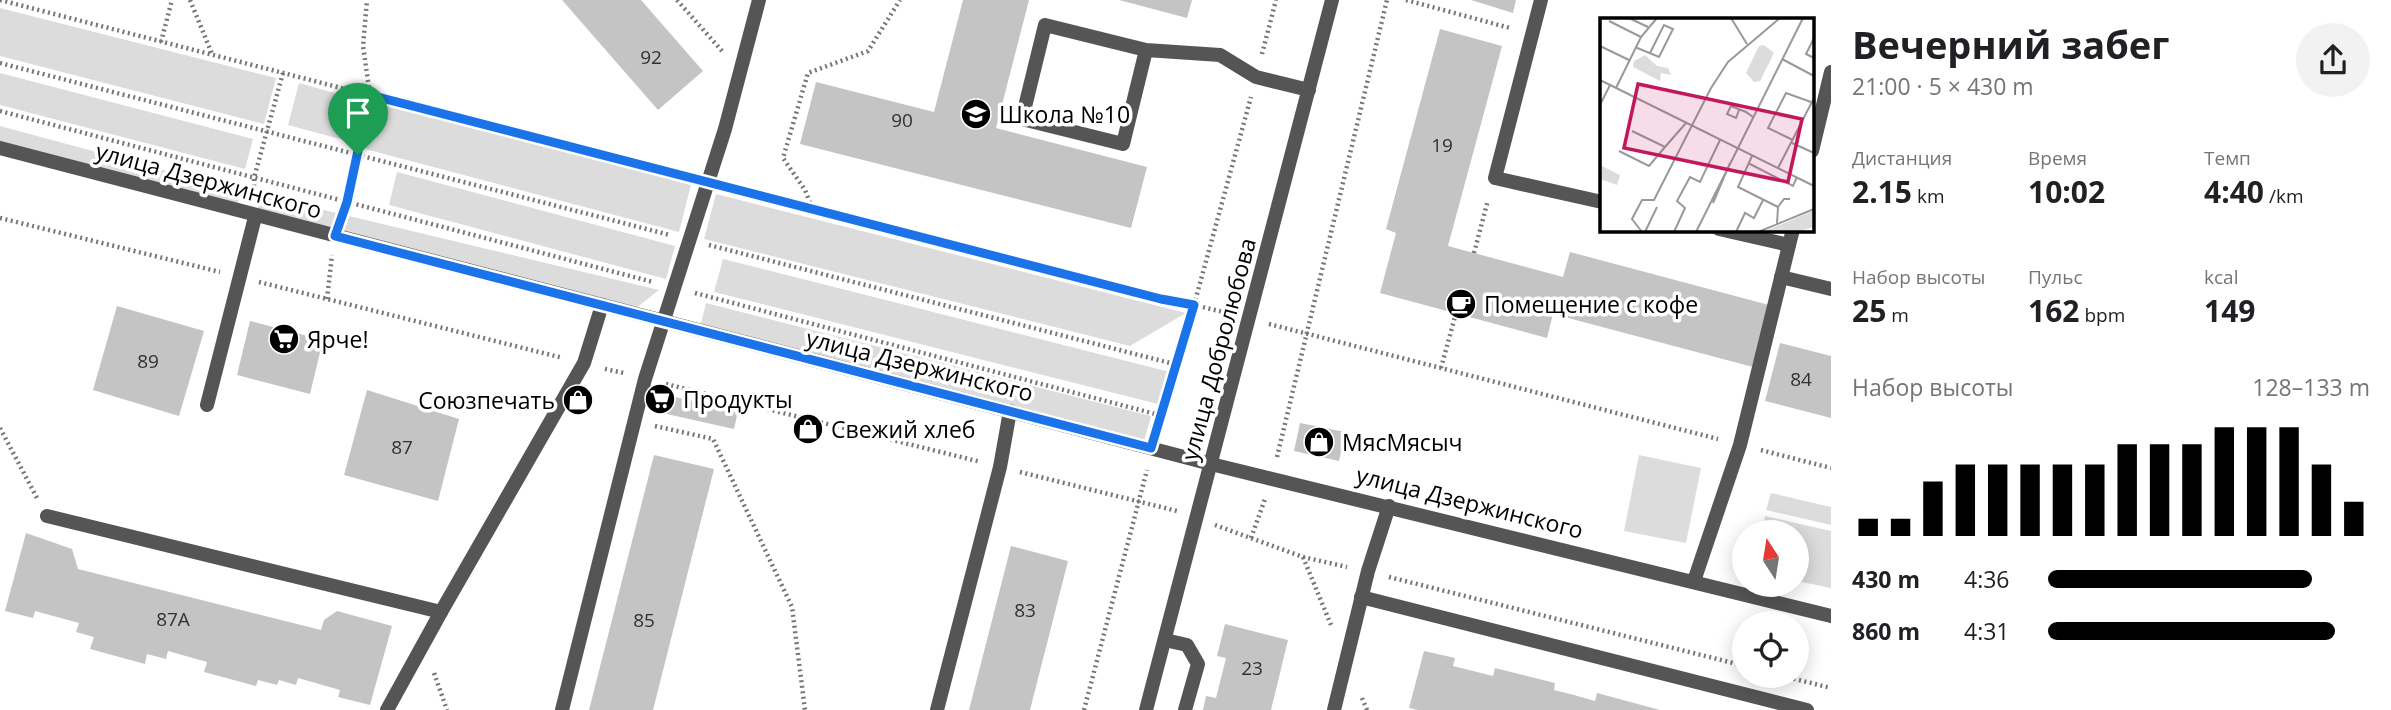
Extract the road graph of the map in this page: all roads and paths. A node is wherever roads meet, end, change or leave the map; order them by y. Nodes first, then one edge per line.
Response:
1 (0, 0) edge
2 (172, 0) edge
3 (190, 0) edge
4 (367, 0) edge
5 (677, 0) edge
6 (759, 0) edge
7 (900, 0) edge
8 (1276, 0) edge
9 (1332, 0) edge
10 (1387, 0) edge
11 (1406, 0) edge
12 (1541, 0) edge
13 (1532, 34) junction
14 (161, 41) junction
15 (1146, 50) junction
16 (212, 55) junction
17 (0, 63) edge
18 (739, 71) junction
19 (1831, 72) edge
20 (283, 73) junction
21 (1256, 77) junction
22 (1309, 90) junction
23 (370, 95) junction
24 (0, 111) edge
25 (267, 132) junction
26 (1814, 143) edge
27 (0, 148) edge
28 (358, 155) junction
29 (254, 178) junction
30 (1494, 178) junction
31 (708, 182) junction
32 (347, 202) junction
33 (1600, 202) edge
34 (813, 209) junction
35 (255, 217) junction
36 (1728, 231) edge
37 (1792, 231) edge
38 (335, 236) junction
39 (687, 240) junction
40 (1789, 245) junction
41 (1474, 253) dead end
42 (1781, 276) junction
43 (675, 288) junction
44 (1831, 289) edge
45 (327, 299) dead end
46 (601, 305) junction
47 (1194, 305) junction
48 (1223, 312) dead end
49 (1456, 313) dead end
50 (664, 323) junction
51 (1268, 324) dead end
52 (1306, 334) junction
53 (1178, 365) junction
54 (1441, 368) junction
55 (207, 405) dead end
56 (1010, 411) junction
57 (1163, 416) junction
58 (634, 421) junction
59 (0, 428) edge
60 (1740, 444) junction
61 (1151, 448) junction
62 (1211, 464) junction
63 (1831, 468) edge
64 (1272, 479) junction
65 (1389, 506) junction
66 (47, 516) joint
67 (1214, 524) dead end
68 (1251, 538) junction
69 (1368, 571) junction
70 (1694, 580) junction
71 (1361, 597) junction
72 (441, 612) junction
73 (1831, 616) edge
74 (1165, 640) junction
75 (424, 642) junction
76 (1732, 663) edge
77 (1809, 682) edge
78 (1831, 688) edge
79 (387, 710) edge
80 (447, 710) edge
81 (562, 710) edge
82 (805, 710) edge
83 (937, 710) edge
84 (1084, 710) edge
85 (1146, 710) edge
86 (1185, 710) edge
87 (1334, 710) edge
88 (1807, 710) edge

1 - 14 path
2 - 14 path
3 - 16 path
4 - 23 path
5 - 18 path
6 - 18 street
7 - 34 path
8 - 21 path
9 - 22 street, улица Добролюбова
10 - 52 path
11 - 13 path
12 - 13 street
13 - 30 street
14 - 16 path
15 - 15 street
15 - 21 street
16 - 20 path
17 - 25 path
18 - 31 street
19 - 26 street
20 - 23 path
20 - 25 path
21 - 22 street
21 - 47 path
22 - 62 street, улица Добролюбова
23 - 28 path
23 - 31 path
24 - 29 path
25 - 28 path
25 - 29 path
27 - 35 street, улица Дзержинского
28 - 32 path
28 - 39 path
29 - 32 path
29 - 35 path
30 - 33 street
30 - 41 path
31 - 34 path
31 - 39 street
32 - 38 path
32 - 43 path
34 - 47 path
35 - 38 street, улица Дзержинского
35 - 55 street
36 - 40 street
37 - 40 street
38 - 45 path
38 - 46 street, улица Дзержинского
39 - 43 street
39 - 53 path
40 - 42 street
42 - 44 street
42 - 60 street
43 - 50 street
43 - 57 path
46 - 50 street, улица Дзержинского
46 - 72 street
47 - 48 path
47 - 53 path
49 - 54 path
50 - 56 street, улица Дзержинского
50 - 58 street
51 - 52 path
52 - 54 path
52 - 64 path
53 - 57 path
54 - 60 path
56 - 61 street, улица Дзержинского
56 - 83 street
57 - 61 path
58 - 81 street
58 - 82 path
59 - 66 path
60 - 63 path
60 - 70 street
61 - 62 street, улица Дзержинского
61 - 84 path
62 - 64 street, улица Дзержинского
62 - 74 street, улица Добролюбова
64 - 65 street, улица Дзержинского
64 - 68 path
65 - 69 street
65 - 70 street, улица Дзержинского
66 - 72 street
67 - 68 path
68 - 69 path
69 - 71 street
69 - 76 path
70 - 73 street, улица Дзержинского
71 - 87 street
71 - 88 street
72 - 75 street
74 - 85 street, улица Добролюбова
74 - 86 street
75 - 79 street
75 - 80 path
77 - 78 path

